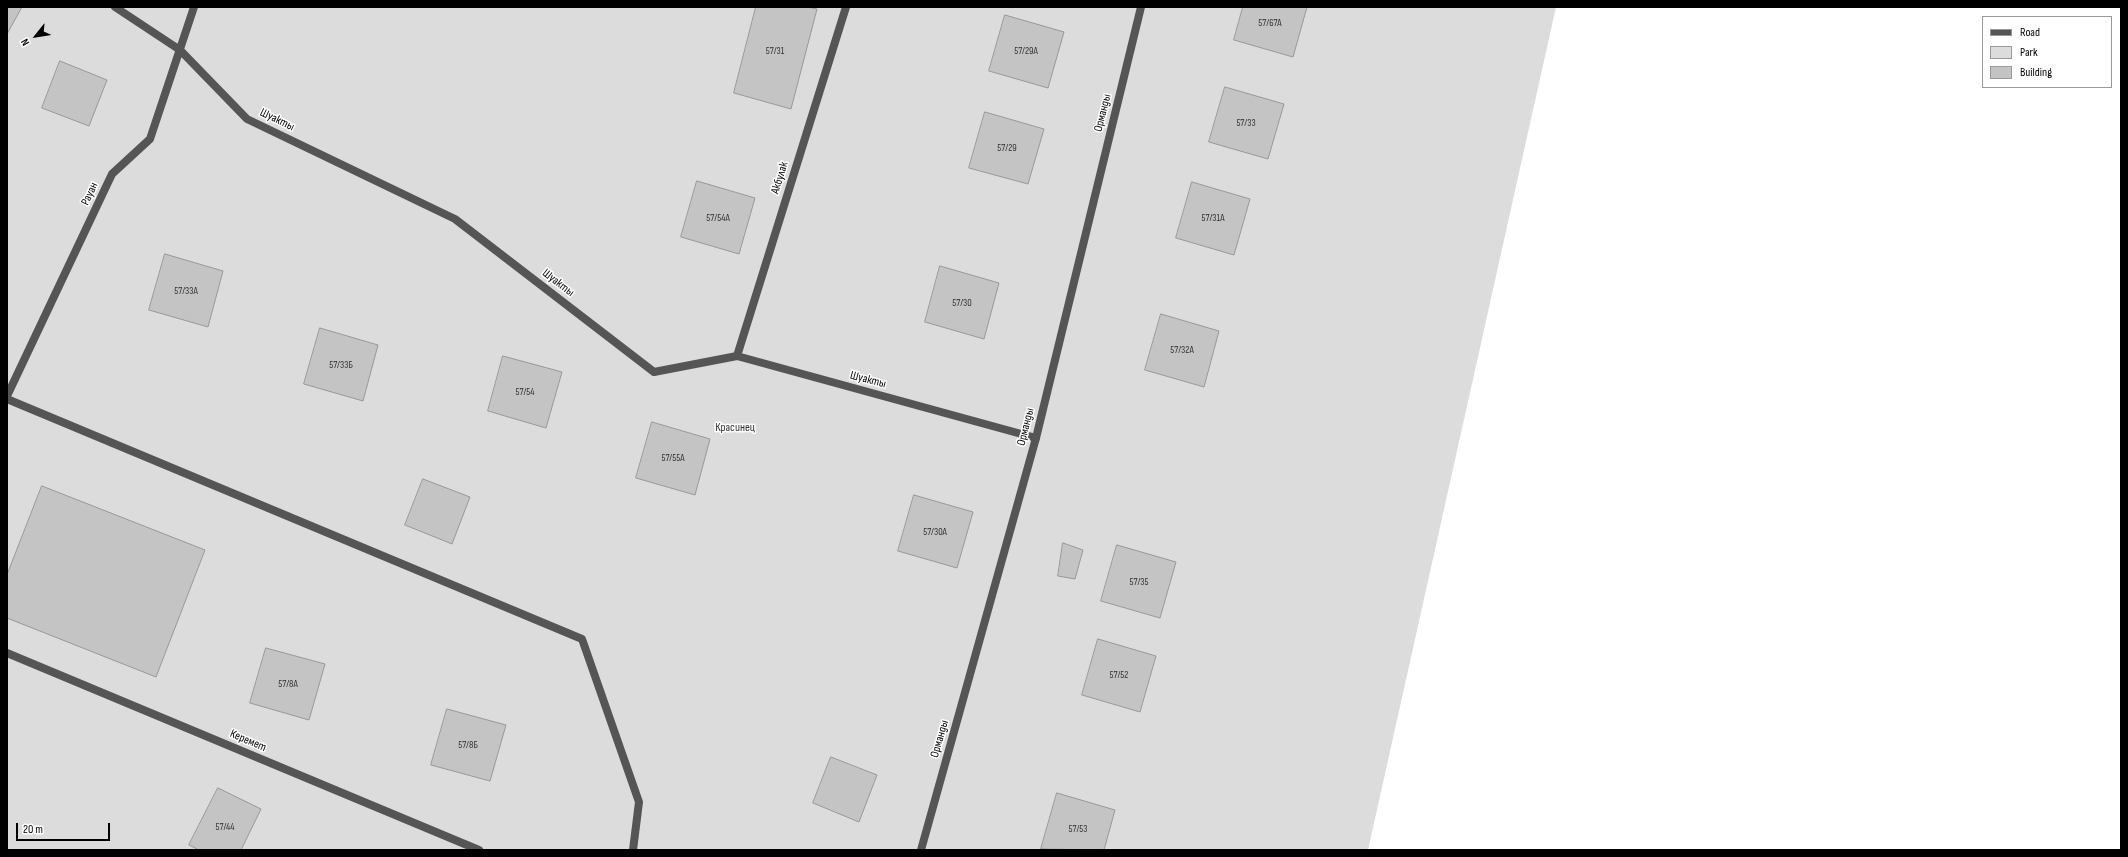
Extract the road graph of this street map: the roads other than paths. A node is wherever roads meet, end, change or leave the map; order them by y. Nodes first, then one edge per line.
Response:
1 (115, 7) edge
2 (194, 7) edge
3 (846, 7) edge
4 (1142, 7) edge
5 (180, 50) junction
6 (737, 356) junction
7 (7, 397) edge
8 (1036, 438) junction
9 (7, 653) edge
10 (479, 850) edge
11 (633, 850) edge
12 (921, 850) edge

1 - 5 street, Шуакты
2 - 5 street, Рауан
3 - 6 street, Акбулак
4 - 8 street, Орманды
5 - 6 street, Шуакты
5 - 7 street, Рауан
6 - 8 street, Шуакты
7 - 11 street
8 - 12 street, Орманды
9 - 10 street, Керемет

